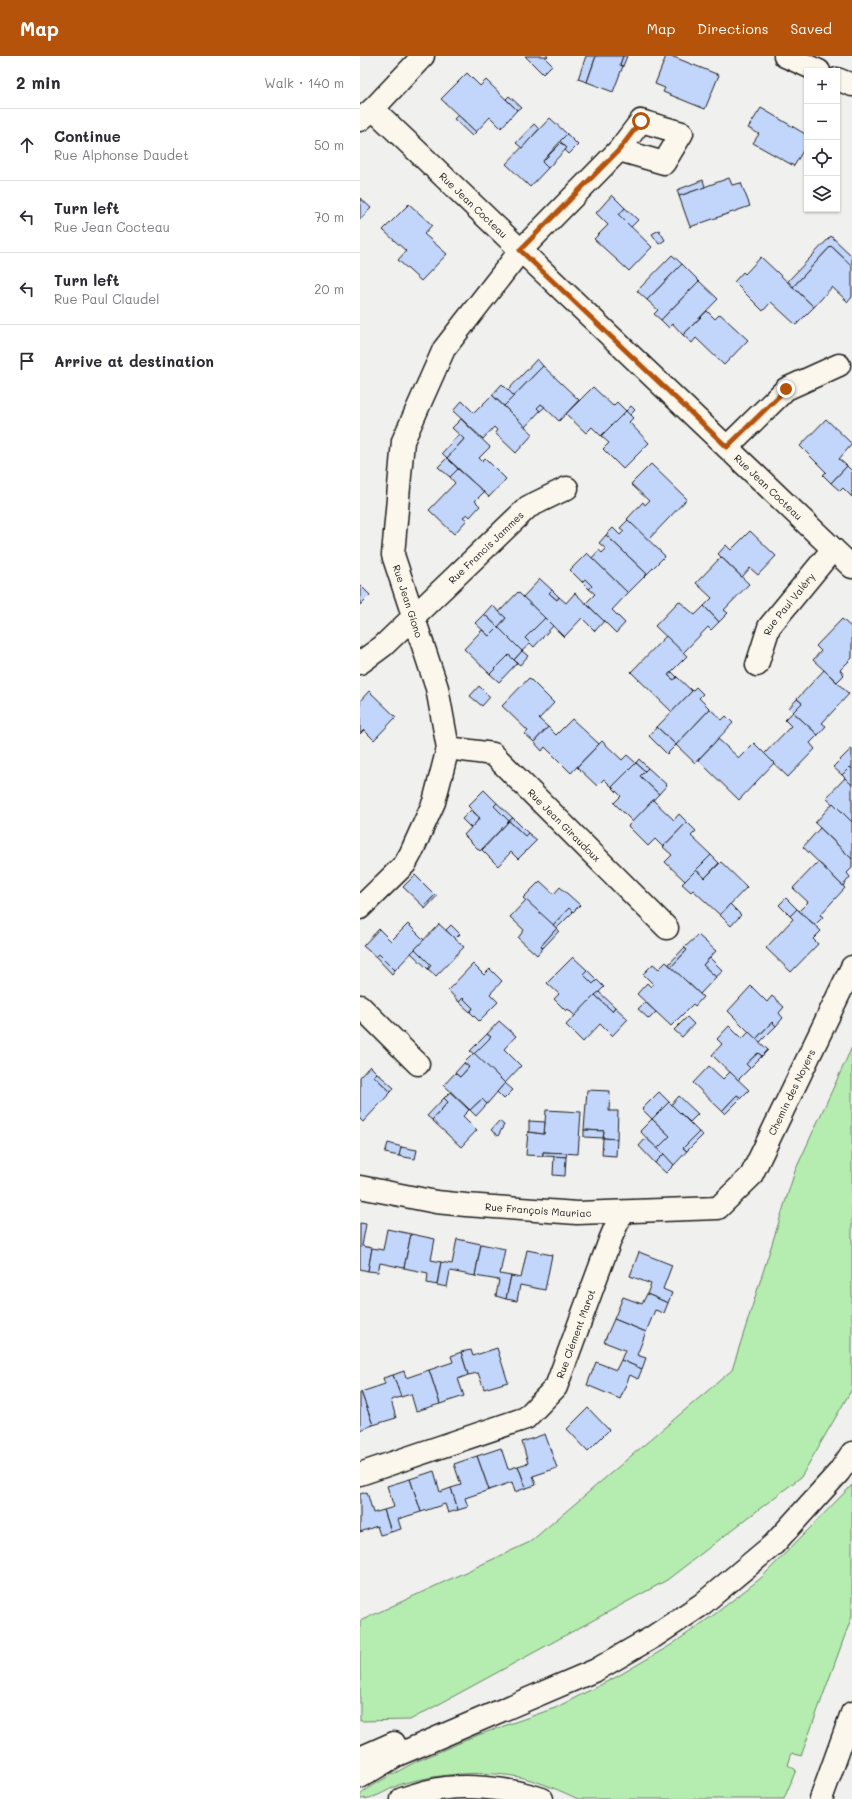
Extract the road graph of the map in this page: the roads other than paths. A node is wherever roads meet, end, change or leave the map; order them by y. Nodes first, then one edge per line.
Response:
1 (423, 56) edge
2 (785, 56) edge
3 (812, 68) edge
4 (840, 80) edge
5 (852, 85) edge
6 (366, 114) edge
7 (619, 150) dead end
8 (520, 250) junction
9 (839, 366) dead end
10 (727, 447) junction
11 (567, 488) dead end
12 (834, 549) junction
13 (852, 567) edge
14 (413, 618) junction
15 (361, 661) edge
16 (757, 665) dead end
17 (448, 748) junction
18 (360, 908) edge
19 (667, 928) dead end
20 (852, 967) edge
21 (360, 1006) edge
22 (418, 1064) dead end
23 (360, 1187) edge
24 (718, 1208) joint
25 (622, 1212) junction
26 (852, 1453) edge
27 (360, 1474) edge
28 (852, 1713) edge
29 (460, 1727) junction
30 (360, 1758) edge
31 (360, 1777) edge
32 (402, 1799) edge
33 (542, 1799) edge
34 (821, 1799) edge

1 - 6 main road
2 - 3 main road
4 - 5 main road
6 - 8 main road, Rue Jean Cocteau
7 - 8 main road, Rue Jean Giono
8 - 10 main road, Rue Jean Cocteau
8 - 14 main road, Rue Jean Giono
9 - 10 main road
10 - 12 main road, Rue Jean Cocteau
11 - 14 main road, Rue Francis Jammes
12 - 13 main road, Rue Jean Cocteau
12 - 16 main road, Rue Paul Valéry
14 - 15 main road, Rue Francis Jammes
14 - 17 main road, Rue Jean Giono
17 - 18 main road, Rue Jean Giono
17 - 19 main road, Rue Jean Giraudoux
20 - 24 main road, Chemin des Noyers
21 - 22 main road
23 - 25 main road, Rue François Mauriac
24 - 25 main road, Rue François Mauriac
25 - 27 main road, Rue Clément Marot
26 - 29 main road
28 - 34 main road
29 - 30 main road
29 - 31 main road
32 - 33 main road

